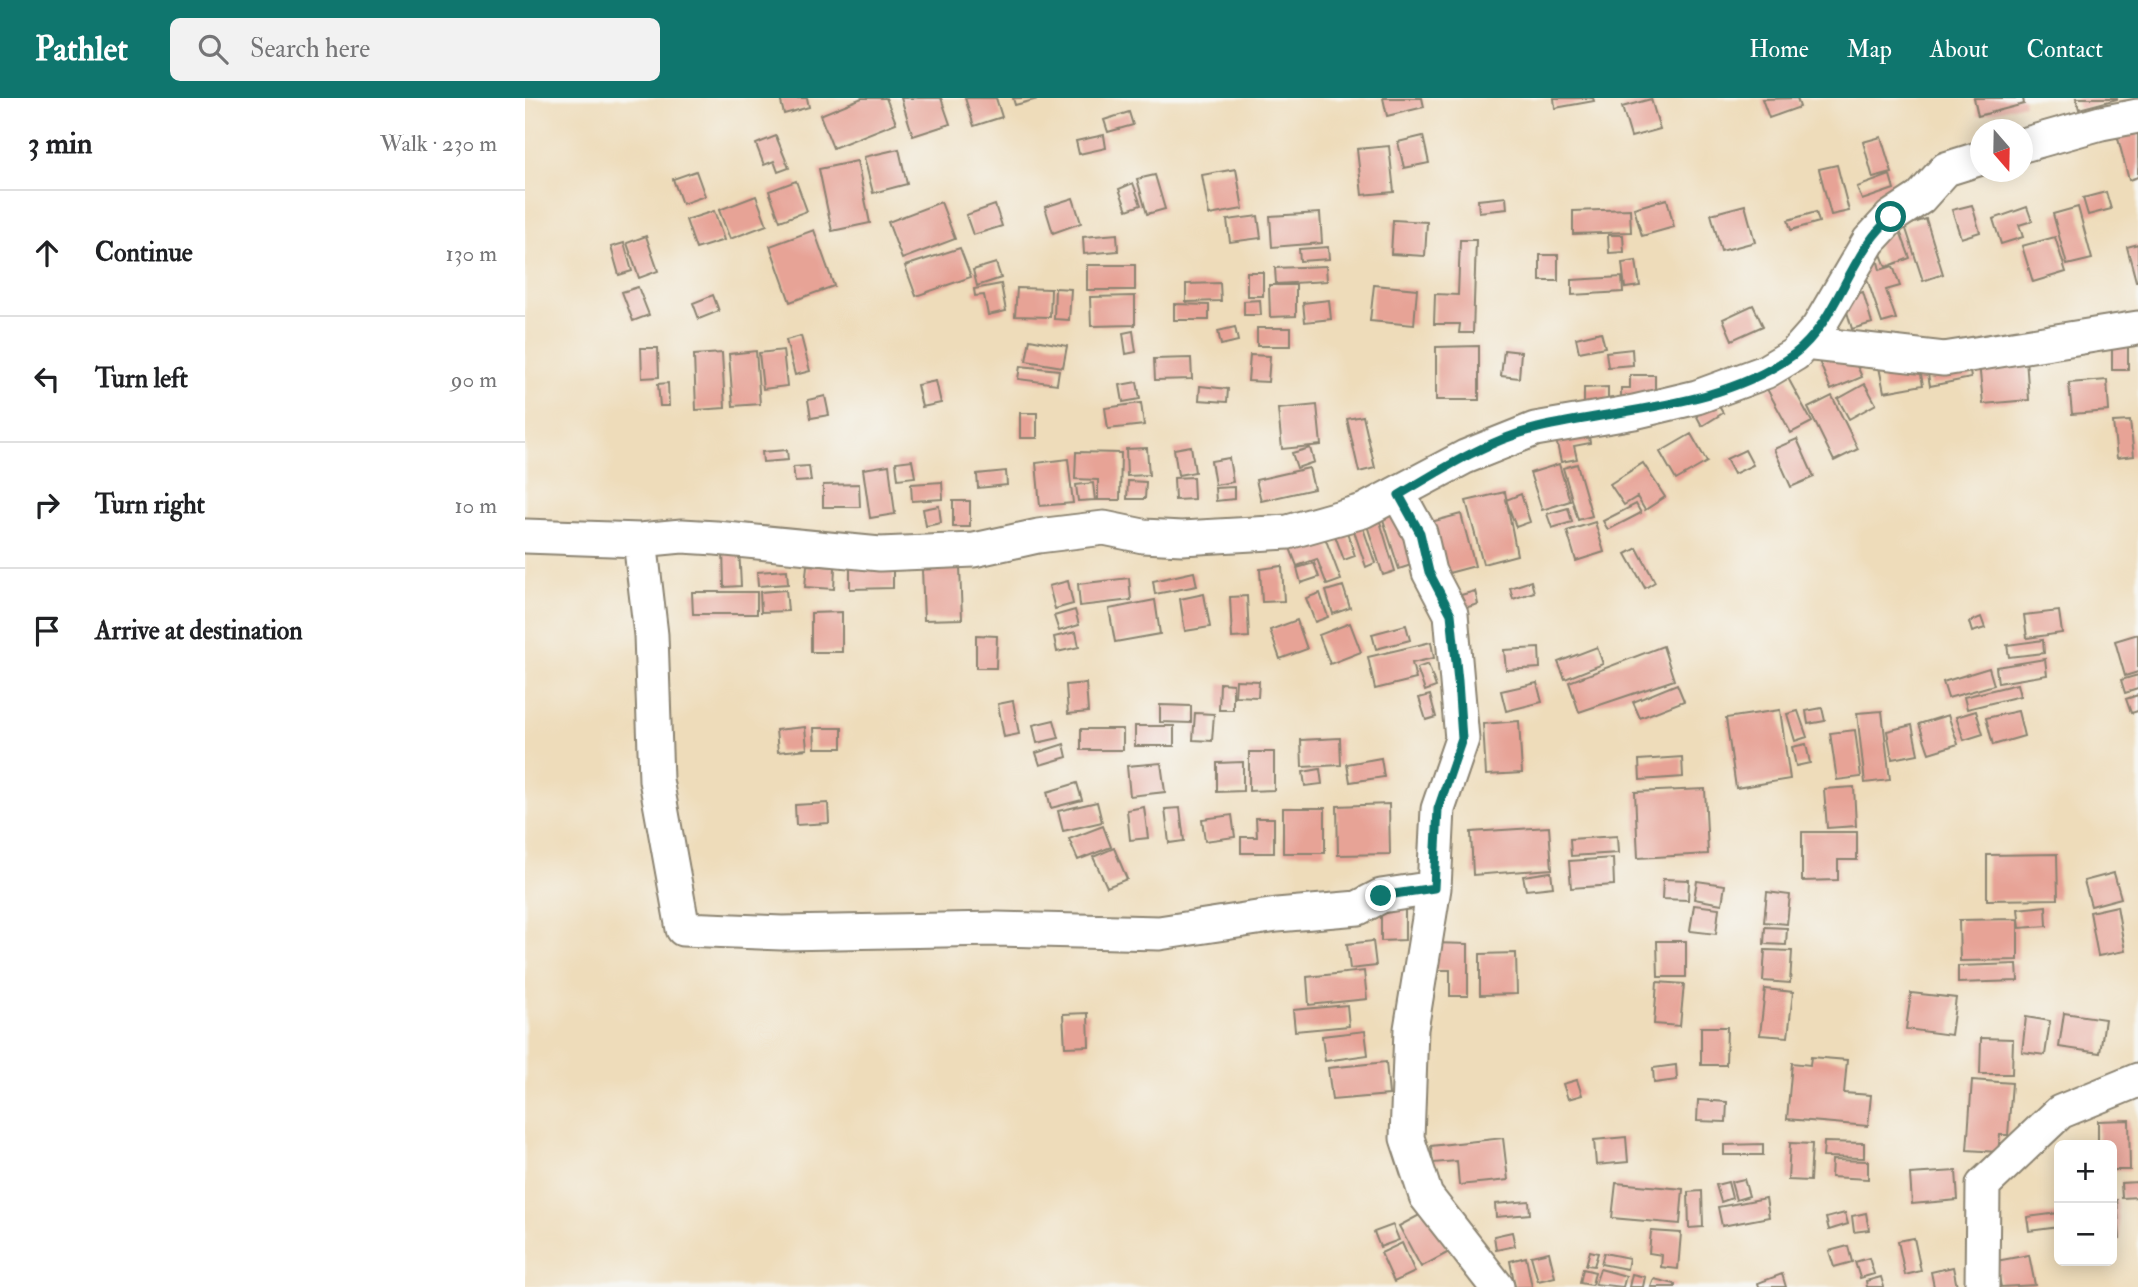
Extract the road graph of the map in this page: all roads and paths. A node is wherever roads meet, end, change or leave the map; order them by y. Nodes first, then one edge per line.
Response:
1 (2138, 116) edge
2 (2033, 142) edge
3 (1970, 162) edge
4 (2138, 328) edge
5 (1805, 343) junction
6 (1399, 495) junction
7 (525, 536) edge
8 (639, 540) junction
9 (1434, 888) junction
10 (2138, 1080) edge
11 (1497, 1287) edge
12 (1982, 1287) edge

1 - 2 street
3 - 5 street
4 - 5 street
5 - 6 street
6 - 8 street
6 - 9 street
7 - 8 street
8 - 9 street
9 - 11 street
10 - 12 street

